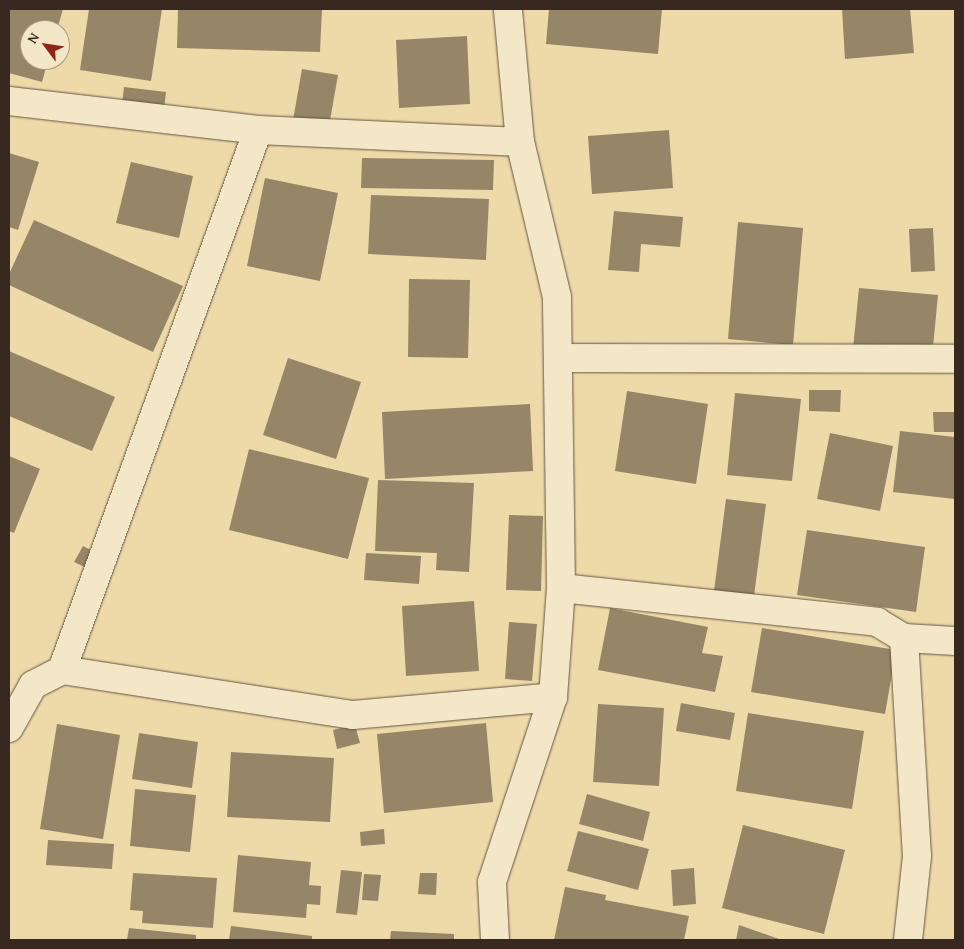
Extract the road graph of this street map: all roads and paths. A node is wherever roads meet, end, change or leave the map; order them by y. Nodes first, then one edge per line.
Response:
1 (508, 9) edge
2 (9, 101) edge
3 (258, 130) junction
4 (520, 142) junction
5 (558, 358) junction
6 (955, 359) edge
7 (561, 588) junction
8 (904, 638) junction
9 (955, 641) edge
10 (62, 670) junction
11 (553, 697) junction
12 (9, 728) edge
13 (496, 940) edge
14 (908, 940) edge

1 - 4 street
2 - 3 street
3 - 4 street
3 - 10 street
4 - 5 street
5 - 6 street
5 - 7 street
7 - 8 street
7 - 11 street
8 - 9 street
8 - 14 street
10 - 11 street
10 - 12 street
11 - 13 street

